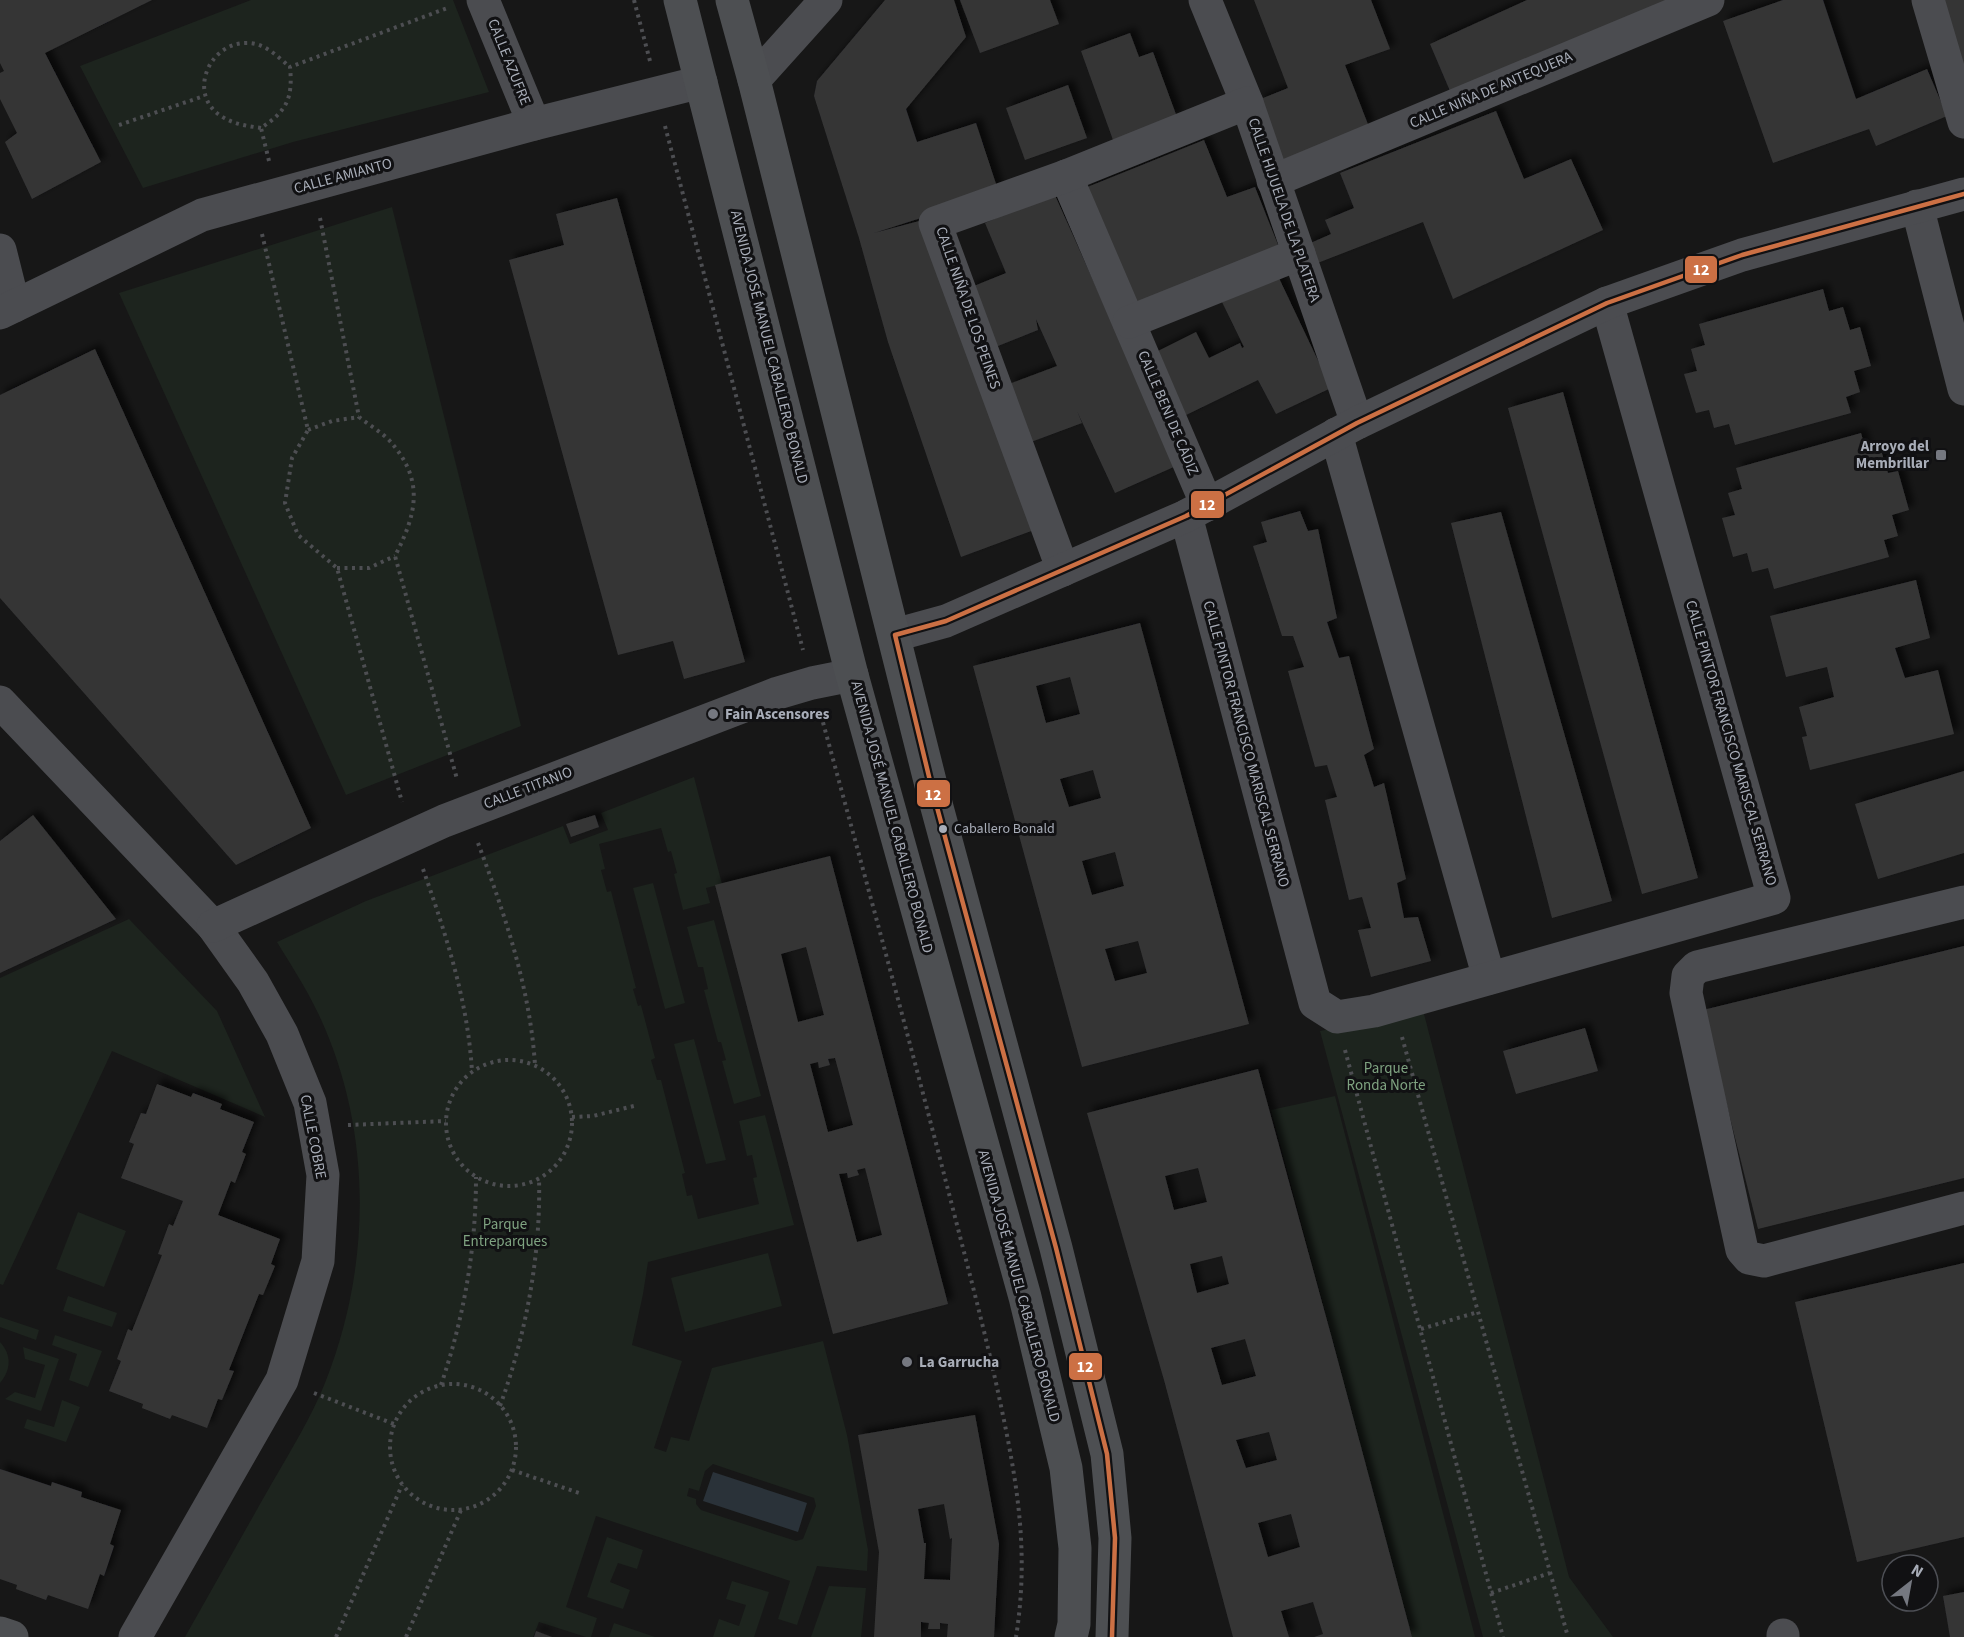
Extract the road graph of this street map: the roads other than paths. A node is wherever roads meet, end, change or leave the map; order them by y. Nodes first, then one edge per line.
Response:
1 (680, 0) edge
2 (732, 0) edge
3 (826, 0) edge
4 (1205, 0) edge
5 (1708, 0) edge
6 (1928, 0) edge
7 (469, 2) edge
8 (754, 80) junction
9 (701, 82) junction
10 (1247, 103) junction
11 (1964, 122) edge
12 (534, 124) junction
13 (1066, 176) junction
14 (1274, 181) junction
15 (1964, 194) edge
16 (1917, 206) junction
17 (0, 250) edge
18 (1299, 254) junction
19 (1607, 303) junction
20 (7, 309) edge
21 (1129, 322) junction
22 (1964, 389) edge
23 (1346, 429) junction
24 (1196, 511) junction
25 (1063, 570) junction
26 (895, 635) junction
27 (852, 675) junction
28 (0, 702) edge
29 (11, 735) edge
30 (1964, 902) edge
31 (213, 926) junction
32 (1488, 978) junction
33 (1964, 1208) edge
34 (0, 1633) edge
35 (12, 1637) edge
36 (135, 1637) edge
37 (1071, 1637) edge
38 (1112, 1637) edge

1 - 9 main road, AVENIDA JOSÉ MANUEL CABALLERO BONALD
2 - 8 main road
3 - 8 street
4 - 10 street, CALLE HIJUELA DE LA PLATERA
5 - 14 street, CALLE NIÑA DE ANTEQUERA
6 - 11 street
7 - 12 street, CALLE AZUFRE
8 - 26 main road
9 - 12 street, CALLE AMIANTO
9 - 27 main road, AVENIDA JOSÉ MANUEL CABALLERO BONALD
10 - 13 street, CALLE NIÑA DE LOS PEINES
10 - 14 street, CALLE HIJUELA DE LA PLATERA
12 - 20 street, CALLE AMIANTO
13 - 21 street, CALLE BENI DE CÁDIZ
13 - 25 street, CALLE NIÑA DE LOS PEINES
14 - 18 street, CALLE HIJUELA DE LA PLATERA
15 - 16 street
16 - 19 street
16 - 22 street
17 - 20 street
18 - 21 street
18 - 23 street, CALLE HIJUELA DE LA PLATERA
19 - 23 street
19 - 32 street, CALLE PINTOR FRANCISCO MARISCAL SERRANO
21 - 24 street, CALLE BENI DE CÁDIZ
23 - 24 street
23 - 32 street
24 - 25 street
24 - 32 street, CALLE PINTOR FRANCISCO MARISCAL SERRANO
25 - 26 street
26 - 38 main road
27 - 31 street, CALLE TITANIO
27 - 37 main road, AVENIDA JOSÉ MANUEL CABALLERO BONALD
28 - 29 street, CALLE COBRE
29 - 31 street, CALLE COBRE
30 - 33 street
31 - 36 street, CALLE COBRE
34 - 35 main road

